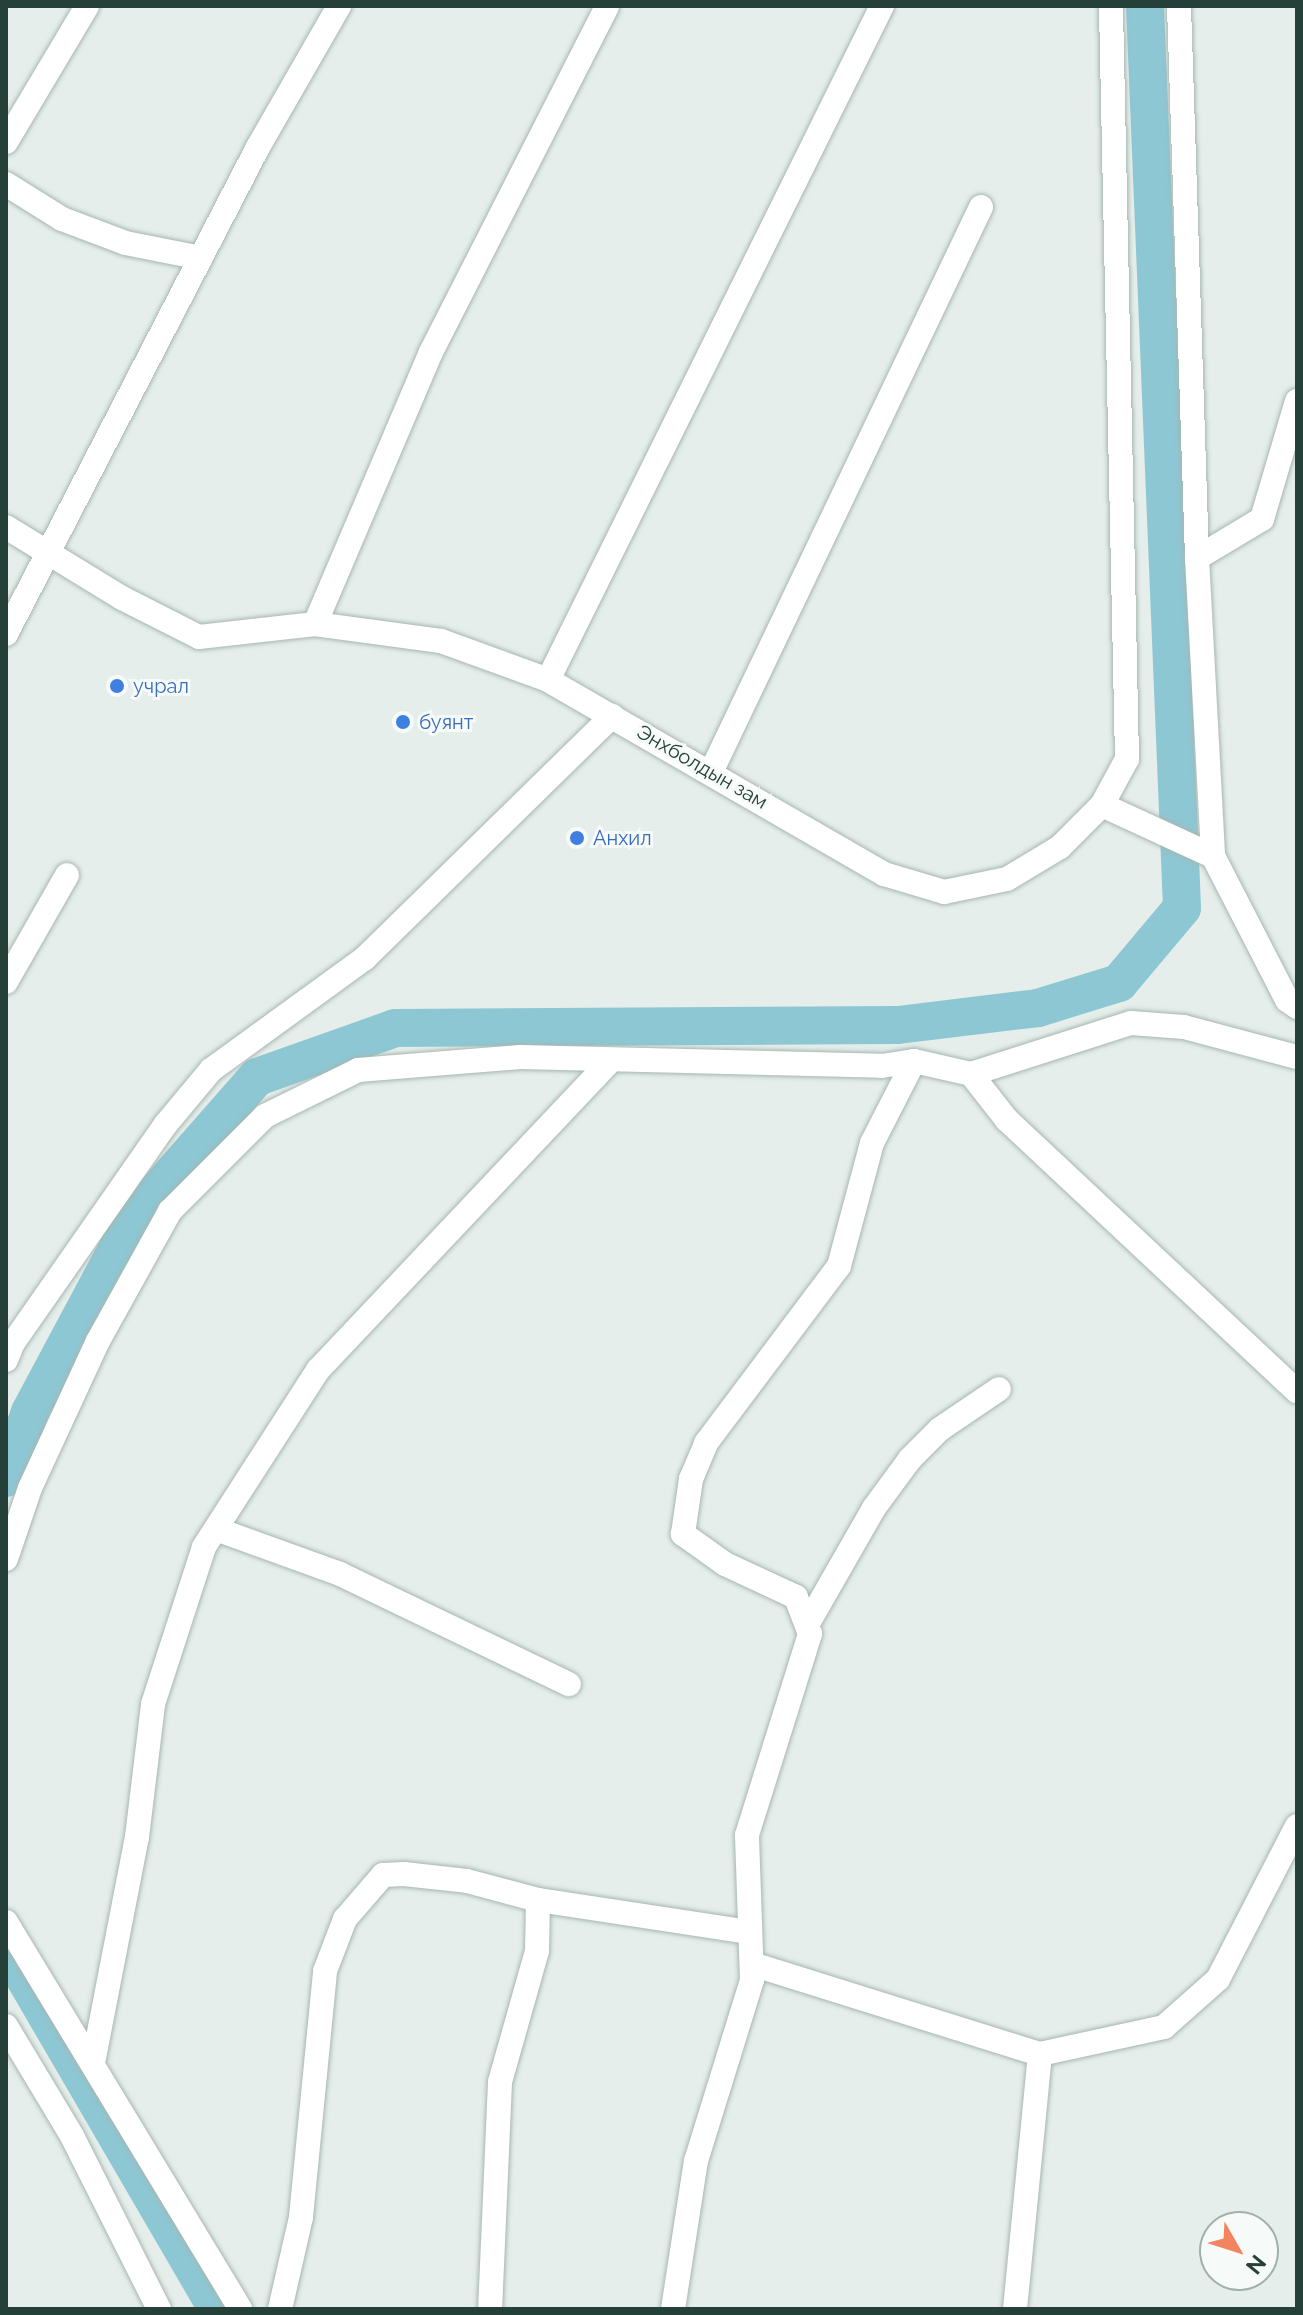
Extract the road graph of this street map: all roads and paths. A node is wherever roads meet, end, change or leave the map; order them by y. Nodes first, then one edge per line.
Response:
1 (87, 6) edge
2 (339, 6) edge
3 (607, 6) edge
4 (882, 6) edge
5 (1111, 6) edge
6 (1179, 6) edge
7 (6, 142) edge
8 (6, 184) edge
9 (981, 207) dead end
10 (201, 258) junction
11 (1297, 401) edge
12 (6, 527) edge
13 (48, 555) junction
14 (1197, 558) junction
15 (315, 624) junction
16 (6, 634) edge
17 (548, 680) junction
18 (612, 716) junction
19 (712, 770) junction
20 (1102, 805) junction
21 (1213, 856) junction
22 (67, 875) dead end
23 (6, 982) edge
24 (1297, 1007) edge
25 (1297, 1057) edge
26 (610, 1061) junction
27 (914, 1061) junction
28 (971, 1074) junction
29 (6, 1360) edge
30 (999, 1389) dead end
31 (1297, 1391) edge
32 (216, 1529) junction
33 (6, 1559) edge
34 (807, 1625) junction
35 (569, 1684) dead end
36 (1297, 1826) edge
37 (538, 1900) junction
38 (6, 1922) edge
39 (750, 1932) junction
40 (752, 1964) junction
41 (6, 2026) edge
42 (1040, 2054) junction
43 (93, 2063) junction
44 (159, 2309) edge
45 (240, 2309) edge
46 (280, 2309) edge
47 (490, 2309) edge
48 (673, 2309) edge
49 (1015, 2309) edge

1 - 7 street
2 - 10 street
3 - 15 street
4 - 17 street
5 - 20 street, Энхболдын зам
6 - 14 street
8 - 10 street
9 - 19 street
10 - 13 street
11 - 14 street
12 - 13 street, Энхболдын зам
13 - 15 street, Энхболдын зам
13 - 16 street
14 - 21 street
15 - 17 street, Энхболдын зам
17 - 18 street, Энхболдын зам
18 - 19 street, Энхболдын зам
18 - 29 street
19 - 20 street, Энхболдын зам
20 - 21 street
21 - 24 street
22 - 23 street
25 - 28 street
26 - 27 street
26 - 32 street
26 - 33 street
27 - 28 street
27 - 34 street
28 - 31 street
30 - 34 street
32 - 35 street
32 - 43 street
34 - 39 street
36 - 42 street
37 - 39 street
37 - 46 street
37 - 47 street
38 - 43 street
39 - 40 street
40 - 42 street
40 - 48 street
41 - 44 street
42 - 49 street
43 - 45 street

